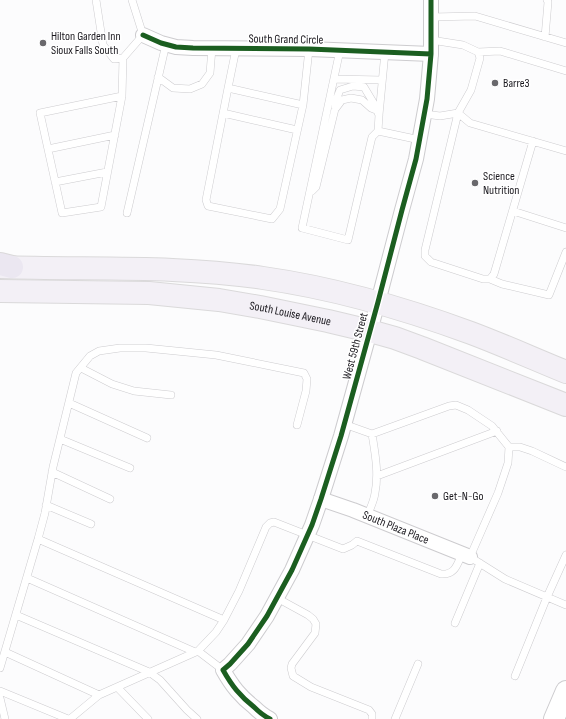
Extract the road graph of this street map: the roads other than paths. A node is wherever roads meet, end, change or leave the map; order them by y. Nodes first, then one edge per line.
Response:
1 (96, 0) edge
2 (132, 0) edge
3 (431, 0) edge
4 (547, 0) edge
5 (432, 17) junction
6 (143, 35) junction
7 (545, 37) junction
8 (566, 43) edge
9 (166, 44) junction
10 (431, 47) junction
11 (212, 48) junction
12 (236, 49) junction
13 (309, 49) junction
14 (340, 50) junction
15 (385, 52) junction
16 (478, 52) junction
17 (123, 58) junction
18 (566, 71) edge
19 (158, 77) junction
20 (334, 79) junction
21 (382, 80) junction
22 (228, 88) junction
23 (122, 96) junction
24 (303, 105) junction
25 (335, 109) junction
26 (377, 112) junction
27 (458, 112) junction
28 (223, 113) junction
29 (425, 114) junction
30 (297, 130) junction
31 (378, 131) junction
32 (114, 135) junction
33 (420, 140) junction
34 (533, 141) junction
35 (48, 148) junction
36 (566, 151) edge
37 (107, 172) junction
38 (55, 182) junction
39 (310, 193) junction
40 (513, 211) junction
41 (127, 213) dead end
42 (566, 228) edge
43 (566, 252) edge
44 (4, 266) edge
45 (490, 279) junction
46 (0, 290) edge
47 (378, 302) junction
48 (370, 331) junction
49 (81, 368) junction
50 (566, 372) edge
51 (171, 395) dead end
52 (69, 403) junction
53 (566, 405) edge
54 (344, 424) junction
55 (297, 425) dead end
56 (497, 431) junction
57 (372, 434) junction
58 (147, 438) dead end
59 (60, 439) junction
60 (509, 447) junction
61 (566, 467) edge
62 (130, 468) dead end
63 (52, 472) junction
64 (377, 476) junction
65 (110, 498) dead end
66 (321, 499) junction
67 (46, 505) junction
68 (367, 516) junction
69 (91, 524) dead end
70 (307, 535) junction
71 (38, 539) junction
72 (566, 555) edge
73 (471, 558) junction
74 (27, 578) junction
75 (547, 597) junction
76 (277, 598) junction
77 (566, 605) edge
78 (16, 615) junction
79 (224, 620) junction
80 (455, 623) dead end
81 (5, 652) junction
82 (197, 652) junction
83 (418, 664) dead end
84 (0, 668) edge
85 (222, 670) junction
86 (149, 672) junction
87 (515, 676) dead end
88 (117, 687) junction
89 (0, 691) edge
90 (566, 691) edge
91 (99, 695) junction
92 (0, 698) edge
93 (557, 715) edge
94 (5, 719) edge
95 (69, 719) edge
96 (148, 719) edge
97 (197, 719) edge
98 (270, 719) edge
99 (372, 719) edge
100 (395, 719) edge

1 - 17 lane
2 - 6 lane
3 - 5 street, West 59th Street
4 - 7 lane
5 - 7 lane
5 - 10 street, West 59th Street
6 - 9 street, South Grand Circle
6 - 17 lane
7 - 8 lane
9 - 11 street, South Grand Circle
9 - 19 lane
10 - 15 street, South Grand Circle
10 - 16 lane
10 - 29 street, West 59th Street
11 - 12 street, South Grand Circle
11 - 19 lane
12 - 13 street, South Grand Circle
12 - 22 lane
13 - 14 street, South Grand Circle
13 - 24 lane
14 - 15 street, South Grand Circle
14 - 20 lane
15 - 21 lane
16 - 18 lane
16 - 27 lane
17 - 23 lane
19 - 41 lane
20 - 21 lane
20 - 39 lane
21 - 26 lane
22 - 24 lane
22 - 28 lane
23 - 32 lane
23 - 35 lane
24 - 30 lane
25 - 26 lane
25 - 26 lane
25 - 39 lane
26 - 31 lane
27 - 29 lane
27 - 34 lane
27 - 45 lane
28 - 30 lane
28 - 30 lane
29 - 33 street, West 59th Street
31 - 33 lane
31 - 39 lane
32 - 35 lane
32 - 37 lane
33 - 47 street, West 59th Street
34 - 36 lane
34 - 40 lane
35 - 38 lane
37 - 38 lane
37 - 38 lane
40 - 42 lane
40 - 45 lane
43 - 45 lane
44 - 47 main road
46 - 48 main road, South Louise Avenue
47 - 48 street, West 59th Street
47 - 50 main road
48 - 53 main road, South Louise Avenue
48 - 54 street, West 59th Street
49 - 51 lane
49 - 52 lane
49 - 55 lane
52 - 58 lane
52 - 59 lane
54 - 57 lane
54 - 66 street, West 59th Street
56 - 57 lane
56 - 60 lane
56 - 64 lane
57 - 64 lane
59 - 62 lane
59 - 63 lane
60 - 61 lane
60 - 73 lane
63 - 65 lane
63 - 67 lane
64 - 68 lane
66 - 68 street, South Plaza Place
66 - 70 street, West 59th Street
67 - 69 lane
67 - 71 lane
68 - 73 street, South Plaza Place
70 - 73 lane
70 - 76 street, West 59th Street
70 - 79 lane
71 - 74 lane
71 - 79 lane
72 - 75 lane
73 - 75 lane
73 - 80 lane
74 - 78 lane
74 - 82 lane
75 - 77 lane
75 - 87 lane
76 - 85 street, West 59th Street
76 - 99 lane
78 - 81 lane
78 - 86 lane
79 - 82 lane
81 - 84 lane
81 - 91 lane
82 - 85 lane
82 - 86 lane
83 - 100 lane
85 - 98 street
86 - 88 lane
86 - 97 lane
88 - 91 lane
88 - 96 lane
89 - 95 lane
90 - 93 main road
91 - 95 lane
92 - 94 lane

